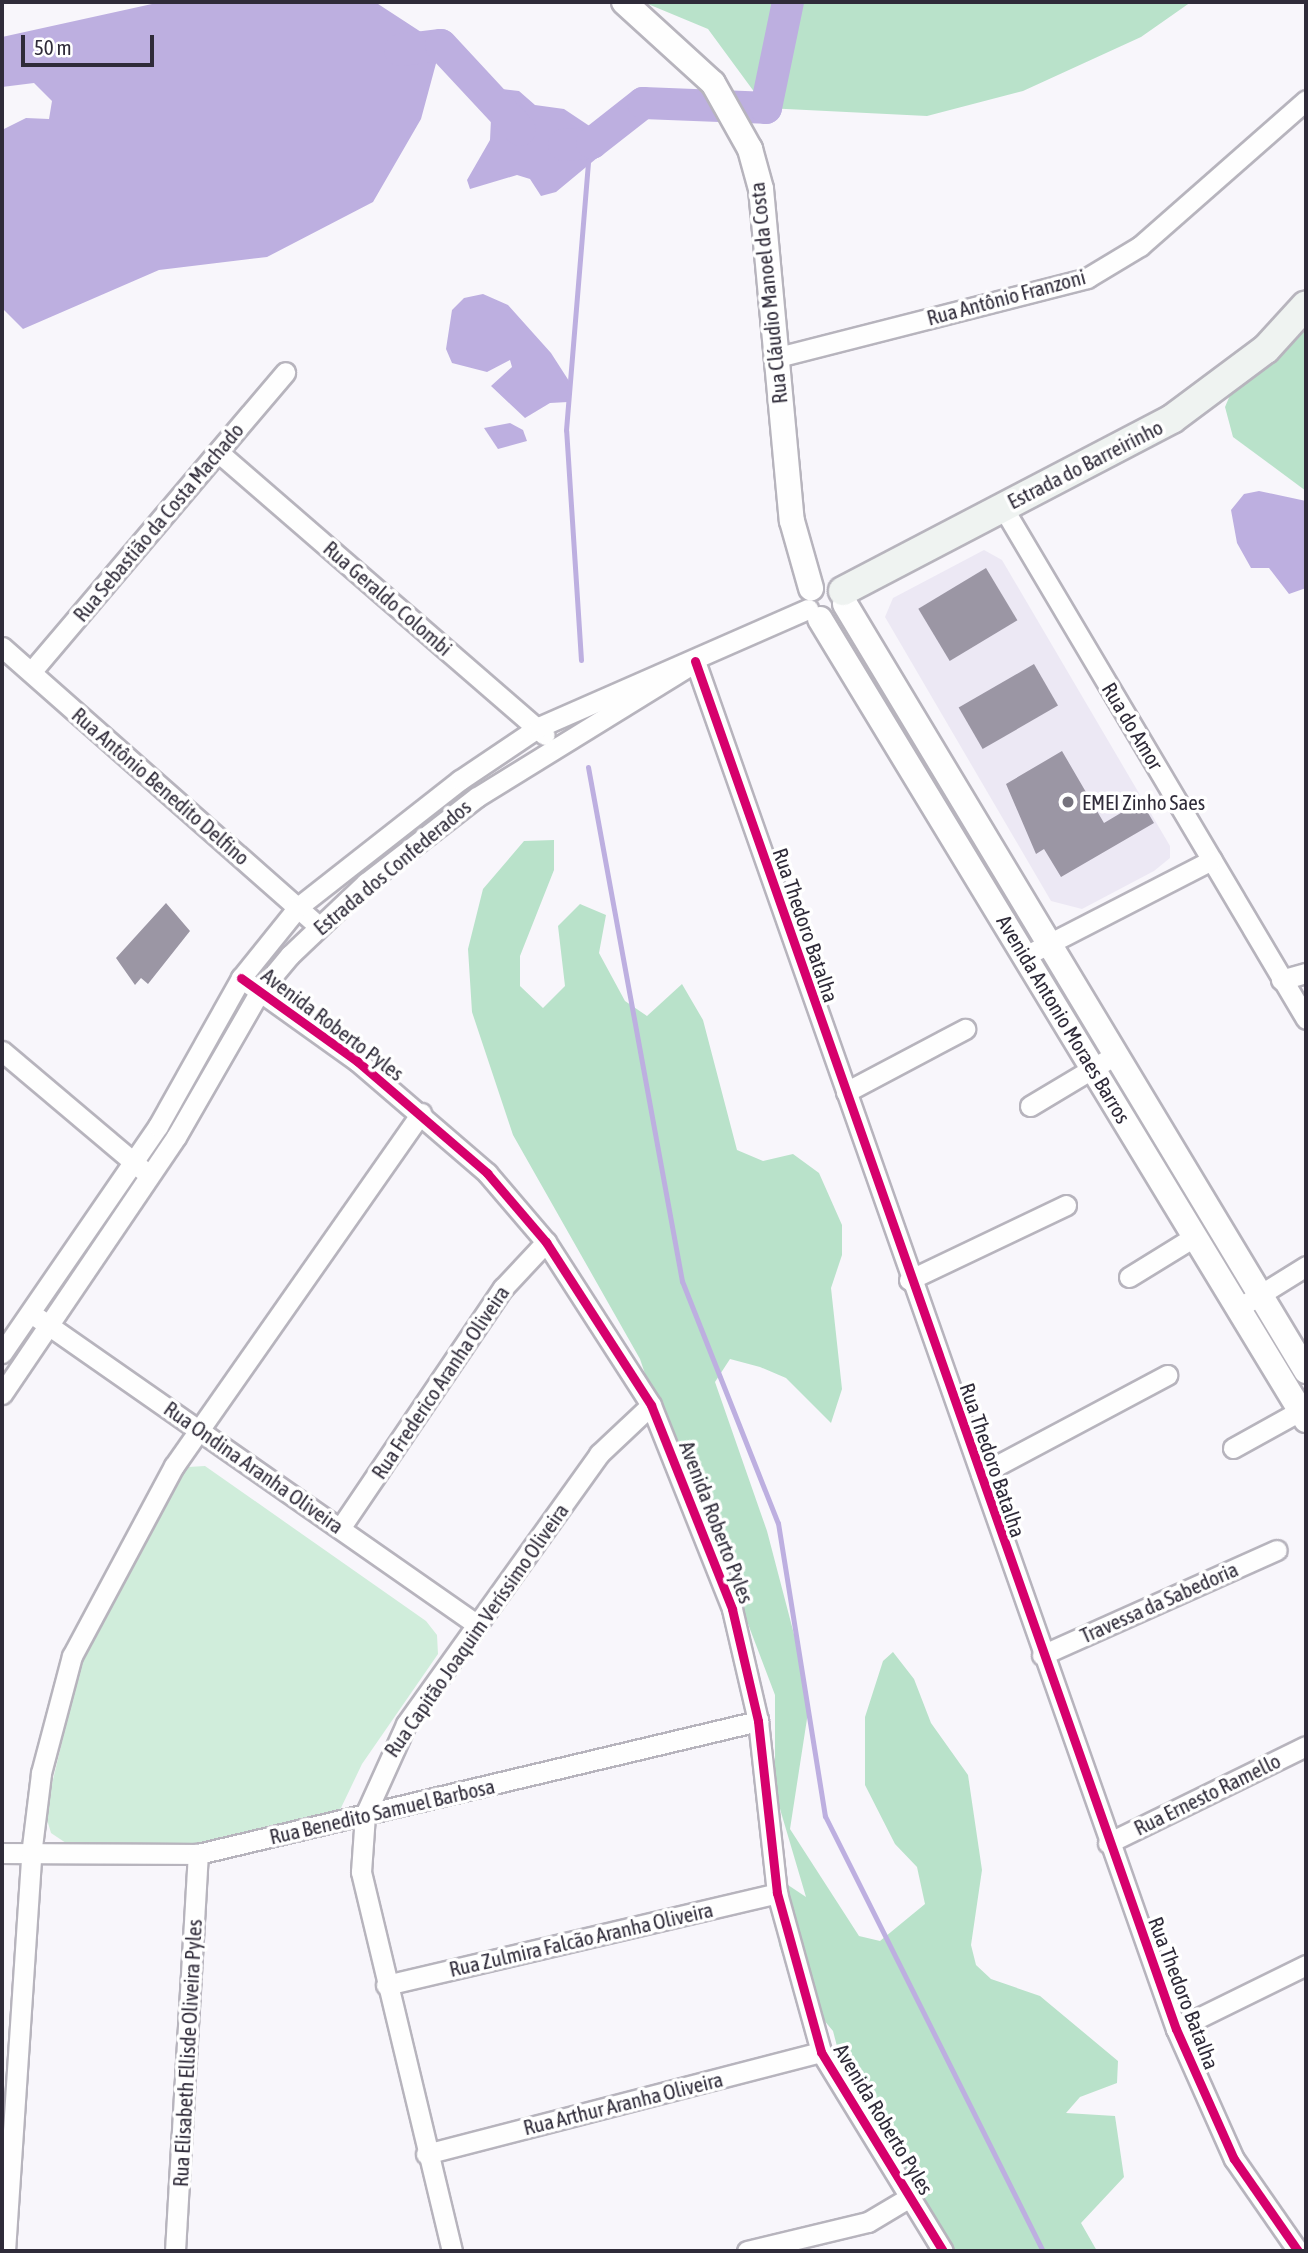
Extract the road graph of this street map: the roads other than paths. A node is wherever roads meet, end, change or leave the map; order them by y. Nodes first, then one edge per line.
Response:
1 (624, 2) edge
2 (1306, 100) edge
3 (1306, 305) edge
4 (774, 358) junction
5 (285, 372) dead end
6 (218, 452) junction
7 (1002, 506) junction
8 (844, 598) junction
9 (813, 605) junction
10 (2, 647) edge
11 (695, 661) junction
12 (31, 672) junction
13 (539, 727) junction
14 (555, 747) junction
15 (1212, 860) junction
16 (298, 907) junction
17 (318, 926) junction
18 (1050, 943) junction
19 (1026, 956) junction
20 (1306, 973) edge
21 (241, 978) junction
22 (1281, 980) junction
23 (260, 992) junction
24 (1306, 1019) edge
25 (965, 1029) dead end
26 (2, 1051) edge
27 (1117, 1054) junction
28 (1093, 1069) junction
29 (846, 1092) junction
30 (1030, 1107) dead end
31 (421, 1113) junction
32 (133, 1162) junction
33 (150, 1175) junction
34 (1066, 1205) dead end
35 (1194, 1237) junction
36 (546, 1242) junction
37 (1306, 1266) edge
38 (1129, 1277) dead end
39 (909, 1280) junction
40 (1261, 1293) junction
41 (1237, 1309) junction
42 (30, 1312) junction
43 (48, 1325) junction
44 (2, 1353) edge
45 (1306, 1371) edge
46 (1167, 1375) dead end
47 (2, 1394) edge
48 (651, 1405) junction
49 (1302, 1416) edge
50 (200, 1430) junction
51 (1233, 1448) dead end
52 (981, 1474) junction
53 (341, 1527) junction
54 (1277, 1550) dead end
55 (476, 1624) junction
56 (1042, 1655) junction
57 (758, 1721) junction
58 (1306, 1746) edge
59 (365, 1815) junction
60 (1108, 1843) junction
61 (2, 1853) edge
62 (198, 1854) junction
63 (32, 1855) junction
64 (776, 1893) junction
65 (1306, 1965) edge
66 (386, 1985) junction
67 (1176, 2029) junction
68 (821, 2052) junction
69 (426, 2154) junction
70 (910, 2197) junction
71 (5, 2251) edge
72 (174, 2251) edge
73 (452, 2251) edge
74 (747, 2251) edge
75 (943, 2251) edge
76 (1298, 2251) edge

1 - 4 street, Rua Cláudio Manoel da Costa
2 - 4 street, Rua Antônio Franzoni
3 - 7 main road, Estrada do Barreirinho
4 - 9 street, Rua Cláudio Manoel da Costa
5 - 6 street, Rua Sebastião da Costa Machado
6 - 12 street, Rua Sebastião da Costa Machado
6 - 13 street, Rua Geraldo Colombi
7 - 8 main road, Estrada do Barreirinho
7 - 15 street, Rua do Amor
8 - 9 street
8 - 9 street
8 - 18 street, Avenida Antonio Moraes Barros
9 - 11 street, Estrada dos Confederados
9 - 19 street, Avenida Antonio Moraes Barros
10 - 12 street, Rua Antônio Benedito Delfino
11 - 13 street, Estrada dos Confederados
11 - 14 street, Estrada dos Confederados
11 - 29 street, Rua Thedoro Batalha
12 - 16 street, Rua Antônio Benedito Delfino
13 - 14 street, Rua Geraldo Colombi
13 - 16 street, Estrada dos Confederados
14 - 17 street, Estrada dos Confederados
15 - 18 street
15 - 22 street, Rua do Amor
16 - 17 street, Rua Antônio Benedito Delfino
16 - 21 street, Estrada dos Confederados
17 - 23 street, Estrada dos Confederados
18 - 19 street
18 - 27 street, Avenida Antonio Moraes Barros
19 - 28 street, Avenida Antonio Moraes Barros
20 - 22 street
21 - 23 street, Avenida Roberto Pyles
21 - 32 street, Estrada dos Confederados
22 - 24 street, Rua do Amor
23 - 31 street, Avenida Roberto Pyles
23 - 33 street, Estrada dos Confederados
25 - 29 street
26 - 32 street
27 - 28 street
27 - 40 street, Avenida Antonio Moraes Barros
28 - 30 street
28 - 35 street, Avenida Antonio Moraes Barros
29 - 39 street, Rua Thedoro Batalha
31 - 36 street, Avenida Roberto Pyles
31 - 50 street
32 - 33 street
32 - 42 street, Estrada dos Confederados
33 - 43 street, Estrada dos Confederados
34 - 39 street
35 - 38 street
35 - 41 street, Avenida Antonio Moraes Barros
36 - 48 street, Avenida Roberto Pyles
36 - 53 street, Rua Frederico Aranha Oliveira
37 - 40 street
39 - 52 street, Rua Thedoro Batalha
40 - 41 street
40 - 45 street, Avenida Antonio Moraes Barros
41 - 49 street, Avenida Antonio Moraes Barros
42 - 43 street, Rua Ondina Aranha Oliveira
42 - 44 street, Estrada dos Confederados
43 - 47 street, Estrada dos Confederados
43 - 50 street, Rua Ondina Aranha Oliveira
46 - 52 street
48 - 55 street, Rua Capitão Joaquim Veríssimo Oliveira
48 - 57 street, Avenida Roberto Pyles
49 - 51 street
50 - 53 street, Rua Ondina Aranha Oliveira
50 - 63 street
52 - 56 street, Rua Thedoro Batalha
53 - 55 street, Rua Ondina Aranha Oliveira
54 - 56 street, Travessa da Sabedoria
55 - 59 street, Rua Capitão Joaquim Veríssimo Oliveira
56 - 60 street, Rua Thedoro Batalha
57 - 59 street, Rua Benedito Samuel Barbosa
57 - 64 street, Avenida Roberto Pyles
58 - 60 street, Rua Ernesto Ramello
59 - 62 street, Rua Benedito Samuel Barbosa
59 - 66 street, Rua Capitão Joaquim Veríssimo Oliveira
60 - 67 street, Rua Thedoro Batalha
61 - 63 street, Rua Benedito Samuel Barbosa
62 - 63 street, Rua Benedito Samuel Barbosa
62 - 72 street, Rua Elisabeth Ellisde Oliveira Pyles
63 - 71 street
64 - 66 street, Rua Zulmira Falcão Aranha Oliveira
64 - 68 street, Avenida Roberto Pyles
65 - 67 street
66 - 69 street, Rua Capitão Joaquim Veríssimo Oliveira
67 - 76 street, Rua Thedoro Batalha
68 - 69 street, Rua Arthur Aranha Oliveira
68 - 70 street, Avenida Roberto Pyles
69 - 73 street, Rua Capitão Joaquim Veríssimo Oliveira
70 - 74 street
70 - 75 street, Avenida Roberto Pyles

